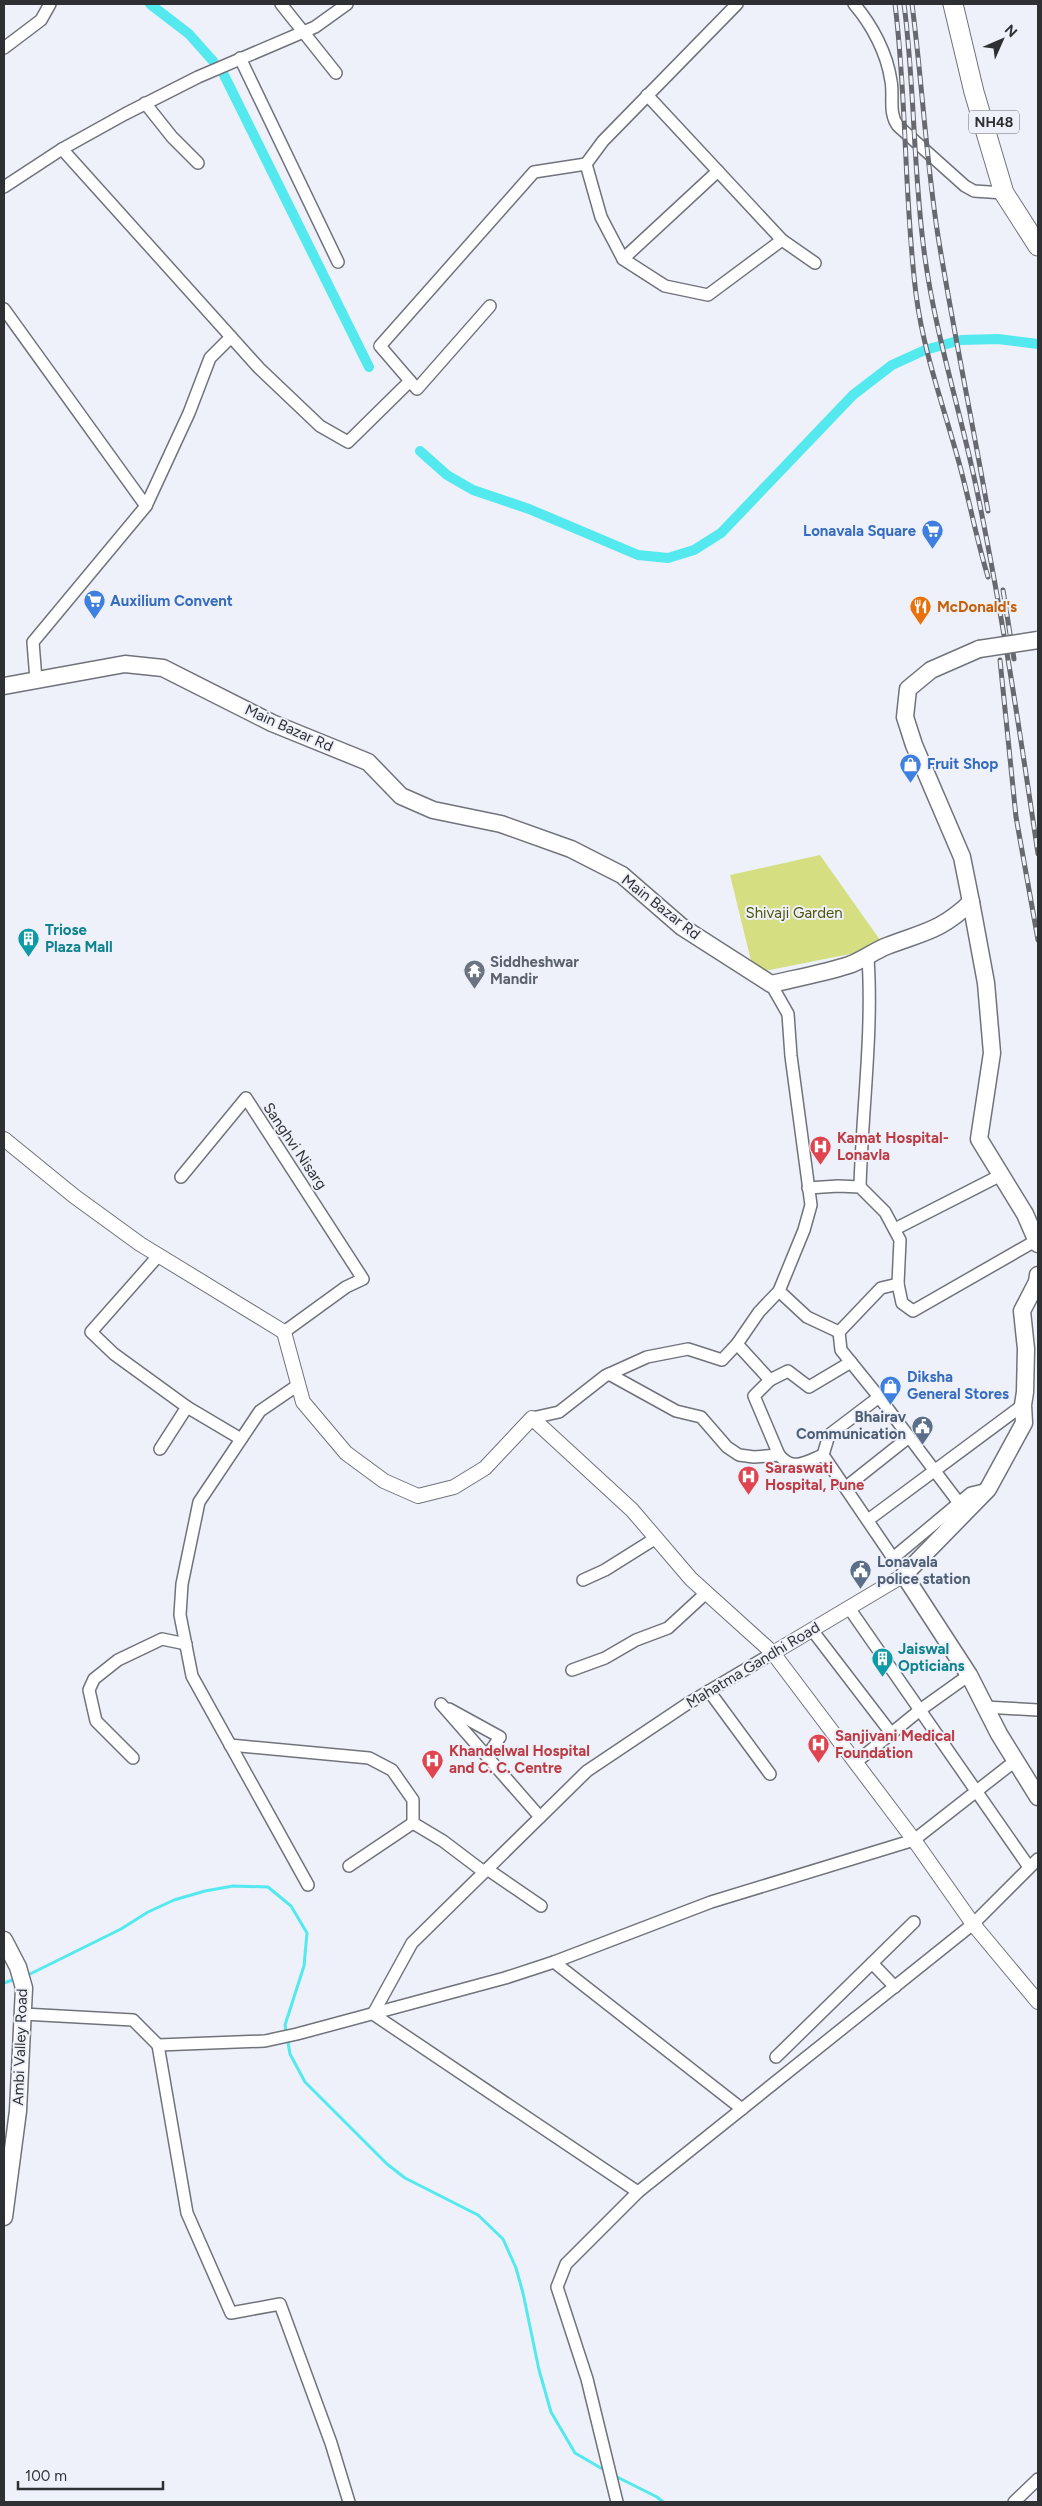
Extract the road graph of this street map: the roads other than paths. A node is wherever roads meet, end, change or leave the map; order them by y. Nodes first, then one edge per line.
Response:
1 (50, 4) edge
2 (281, 4) edge
3 (347, 4) edge
4 (738, 4) edge
5 (854, 4) edge
6 (953, 4) edge
7 (964, 4) edge
8 (303, 32) junction
9 (4, 48) edge
10 (240, 58) junction
11 (336, 73) dead end
12 (647, 95) junction
13 (145, 104) junction
14 (62, 149) junction
15 (198, 163) dead end
16 (586, 164) junction
17 (718, 171) junction
18 (4, 187) edge
19 (1004, 193) junction
20 (1038, 235) edge
21 (782, 240) junction
22 (1038, 246) edge
23 (622, 259) junction
24 (338, 262) dead end
25 (814, 263) dead end
26 (490, 306) dead end
27 (4, 310) edge
28 (231, 337) junction
29 (410, 381) junction
30 (146, 506) junction
31 (1038, 640) edge
32 (36, 680) junction
33 (4, 686) edge
34 (971, 902) junction
35 (868, 958) junction
36 (771, 984) junction
37 (4, 1139) edge
38 (1001, 1174) junction
39 (181, 1177) dead end
40 (860, 1187) junction
41 (808, 1188) junction
42 (895, 1229) junction
43 (1037, 1242) edge
44 (159, 1255) junction
45 (1038, 1275) edge
46 (898, 1284) junction
47 (779, 1291) junction
48 (284, 1332) junction
49 (839, 1332) junction
50 (737, 1344) junction
51 (851, 1362) junction
52 (609, 1374) junction
53 (770, 1380) junction
54 (298, 1385) junction
55 (879, 1397) junction
56 (1023, 1405) junction
57 (187, 1407) junction
58 (532, 1418) junction
59 (909, 1437) junction
60 (241, 1439) junction
61 (160, 1450) dead end
62 (823, 1454) junction
63 (779, 1455) junction
64 (933, 1470) junction
65 (846, 1487) junction
66 (988, 1489) junction
67 (959, 1503) junction
68 (868, 1520) junction
69 (656, 1538) junction
70 (894, 1558) junction
71 (904, 1575) junction
72 (583, 1580) dead end
73 (706, 1593) junction
74 (848, 1608) junction
75 (812, 1630) junction
76 (186, 1644) junction
77 (773, 1653) junction
78 (572, 1670) dead end
79 (969, 1676) junction
80 (709, 1691) junction
81 (985, 1707) junction
82 (920, 1710) junction
83 (1038, 1710) edge
84 (891, 1733) junction
85 (230, 1745) junction
86 (487, 1756) junction
87 (133, 1758) dead end
88 (1015, 1761) junction
89 (856, 1763) junction
90 (770, 1774) dead end
91 (978, 1791) junction
92 (1038, 1797) edge
93 (540, 1817) junction
94 (413, 1823) junction
95 (914, 1840) junction
96 (1034, 1863) edge
97 (349, 1866) dead end
98 (486, 1871) junction
99 (308, 1886) dead end
100 (541, 1906) dead end
101 (914, 1922) dead end
102 (974, 1924) junction
103 (4, 1940) edge
104 (554, 1962) junction
105 (872, 1963) junction
106 (895, 1987) junction
107 (1038, 2002) edge
108 (23, 2014) junction
109 (374, 2014) junction
110 (158, 2044) junction
111 (776, 2057) dead end
112 (742, 2109) junction
113 (638, 2192) junction
114 (4, 2216) edge
115 (1038, 2479) edge
116 (617, 2501) edge
117 (349, 2502) edge
118 (1014, 2502) edge

1 - 9 street
2 - 8 street
3 - 8 street
4 - 12 street
5 - 19 street
6 - 19 highway, NH48
7 - 20 highway, NH48
8 - 10 street
8 - 11 street
10 - 13 street
10 - 24 street
12 - 16 street
12 - 17 street
13 - 14 street
13 - 15 street
14 - 18 street
14 - 28 street
16 - 23 street
16 - 29 street
17 - 21 street
17 - 23 street
19 - 22 highway, NH48
21 - 23 street
21 - 25 street
26 - 29 street
27 - 30 street
28 - 29 street
28 - 30 street
30 - 32 street
31 - 34 main road, bridge
32 - 33 main road, Main Bazar Rd
32 - 36 main road, Main Bazar Rd
34 - 35 main road
34 - 38 main road
35 - 36 main road
35 - 40 street
36 - 41 street
37 - 44 street
38 - 42 street
38 - 43 main road
39 - 48 street, Sanghvi Nisarg
40 - 41 street
40 - 42 street
41 - 47 street
42 - 46 street
43 - 46 street
44 - 48 street
44 - 57 street
45 - 56 main road, Mahatma Gandhi Road
46 - 49 street
47 - 49 street
47 - 50 street
48 - 54 street
49 - 51 street
50 - 52 street
50 - 53 street
51 - 53 street
51 - 55 street
52 - 58 street
52 - 63 street
53 - 63 street
54 - 58 street
54 - 60 street
55 - 59 street
55 - 62 street
56 - 64 street
56 - 66 main road, Mahatma Gandhi Road
57 - 60 street
57 - 61 street
58 - 69 street
59 - 64 street
59 - 65 street
60 - 76 street
62 - 63 street
62 - 65 street
64 - 67 street
64 - 68 street
65 - 68 street
66 - 67 street
66 - 71 main road, Mahatma Gandhi Road
67 - 70 street
68 - 70 street
69 - 72 street
69 - 73 street
70 - 71 street
71 - 74 street, Mahatma Gandhi Road
71 - 79 main road
73 - 77 street
73 - 78 street
74 - 75 street, Mahatma Gandhi Road
74 - 82 street
75 - 77 street, Mahatma Gandhi Road
75 - 84 street
76 - 85 street
76 - 87 street
77 - 80 street, Mahatma Gandhi Road
77 - 89 street
79 - 81 main road
79 - 82 street
80 - 90 street
80 - 93 street, Mahatma Gandhi Road
81 - 83 street
81 - 88 main road
82 - 84 street
82 - 91 street
84 - 89 street
85 - 94 street
85 - 99 street
86 - 86 street
86 - 93 street
88 - 91 street
88 - 92 main road
89 - 95 street
91 - 95 street
91 - 96 street
93 - 98 street, Mahatma Gandhi Road
94 - 97 street
94 - 98 street
95 - 102 street
95 - 104 street
96 - 102 street
98 - 100 street
98 - 109 street, Mahatma Gandhi Road
101 - 105 street
102 - 106 street
102 - 107 street
103 - 108 main road, Ambi Valley Road
104 - 109 street
104 - 112 street
105 - 106 street
105 - 111 street
106 - 112 street
108 - 110 street
108 - 114 main road, Ambi Valley Road
109 - 110 street
109 - 113 street
110 - 117 street
112 - 113 street
113 - 116 street
115 - 118 street

